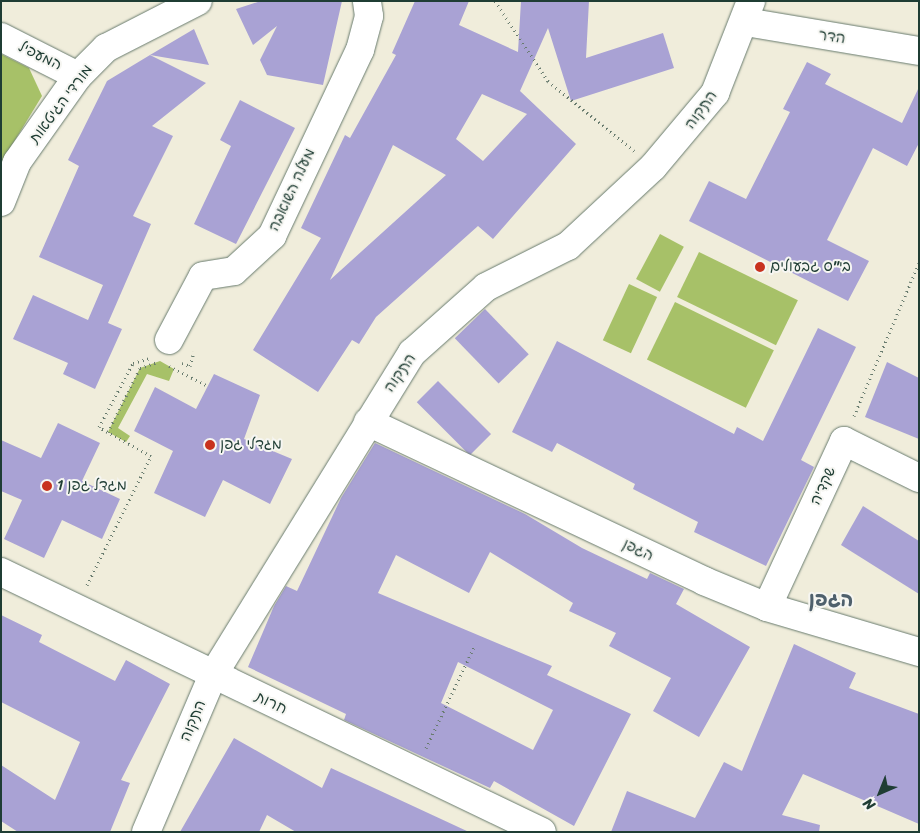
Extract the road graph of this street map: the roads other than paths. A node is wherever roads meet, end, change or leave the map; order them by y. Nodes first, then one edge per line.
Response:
1 (198, 1) edge
2 (367, 1) edge
3 (748, 12) edge
4 (1, 37) edge
5 (919, 51) edge
6 (78, 76) junction
7 (1, 202) edge
8 (168, 352) road end
9 (368, 422) junction
10 (919, 478) edge
11 (1, 572) edge
12 (767, 607) junction
13 (919, 652) edge
14 (212, 676) junction
15 (146, 832) edge
16 (542, 832) edge

1 - 6 street, מורדי הגיטאות
2 - 8 street, מעלה השואבה
3 - 5 street, הדר
3 - 9 street, התקוה
4 - 6 street, המעפיל
6 - 7 street, מורדי הגיטאות
9 - 12 street, הגפן
9 - 14 street, התקוה
10 - 12 street, שקדיה
11 - 14 street, חרות
12 - 13 street, הגפן
14 - 15 street, התקוה
14 - 16 street, חרות

